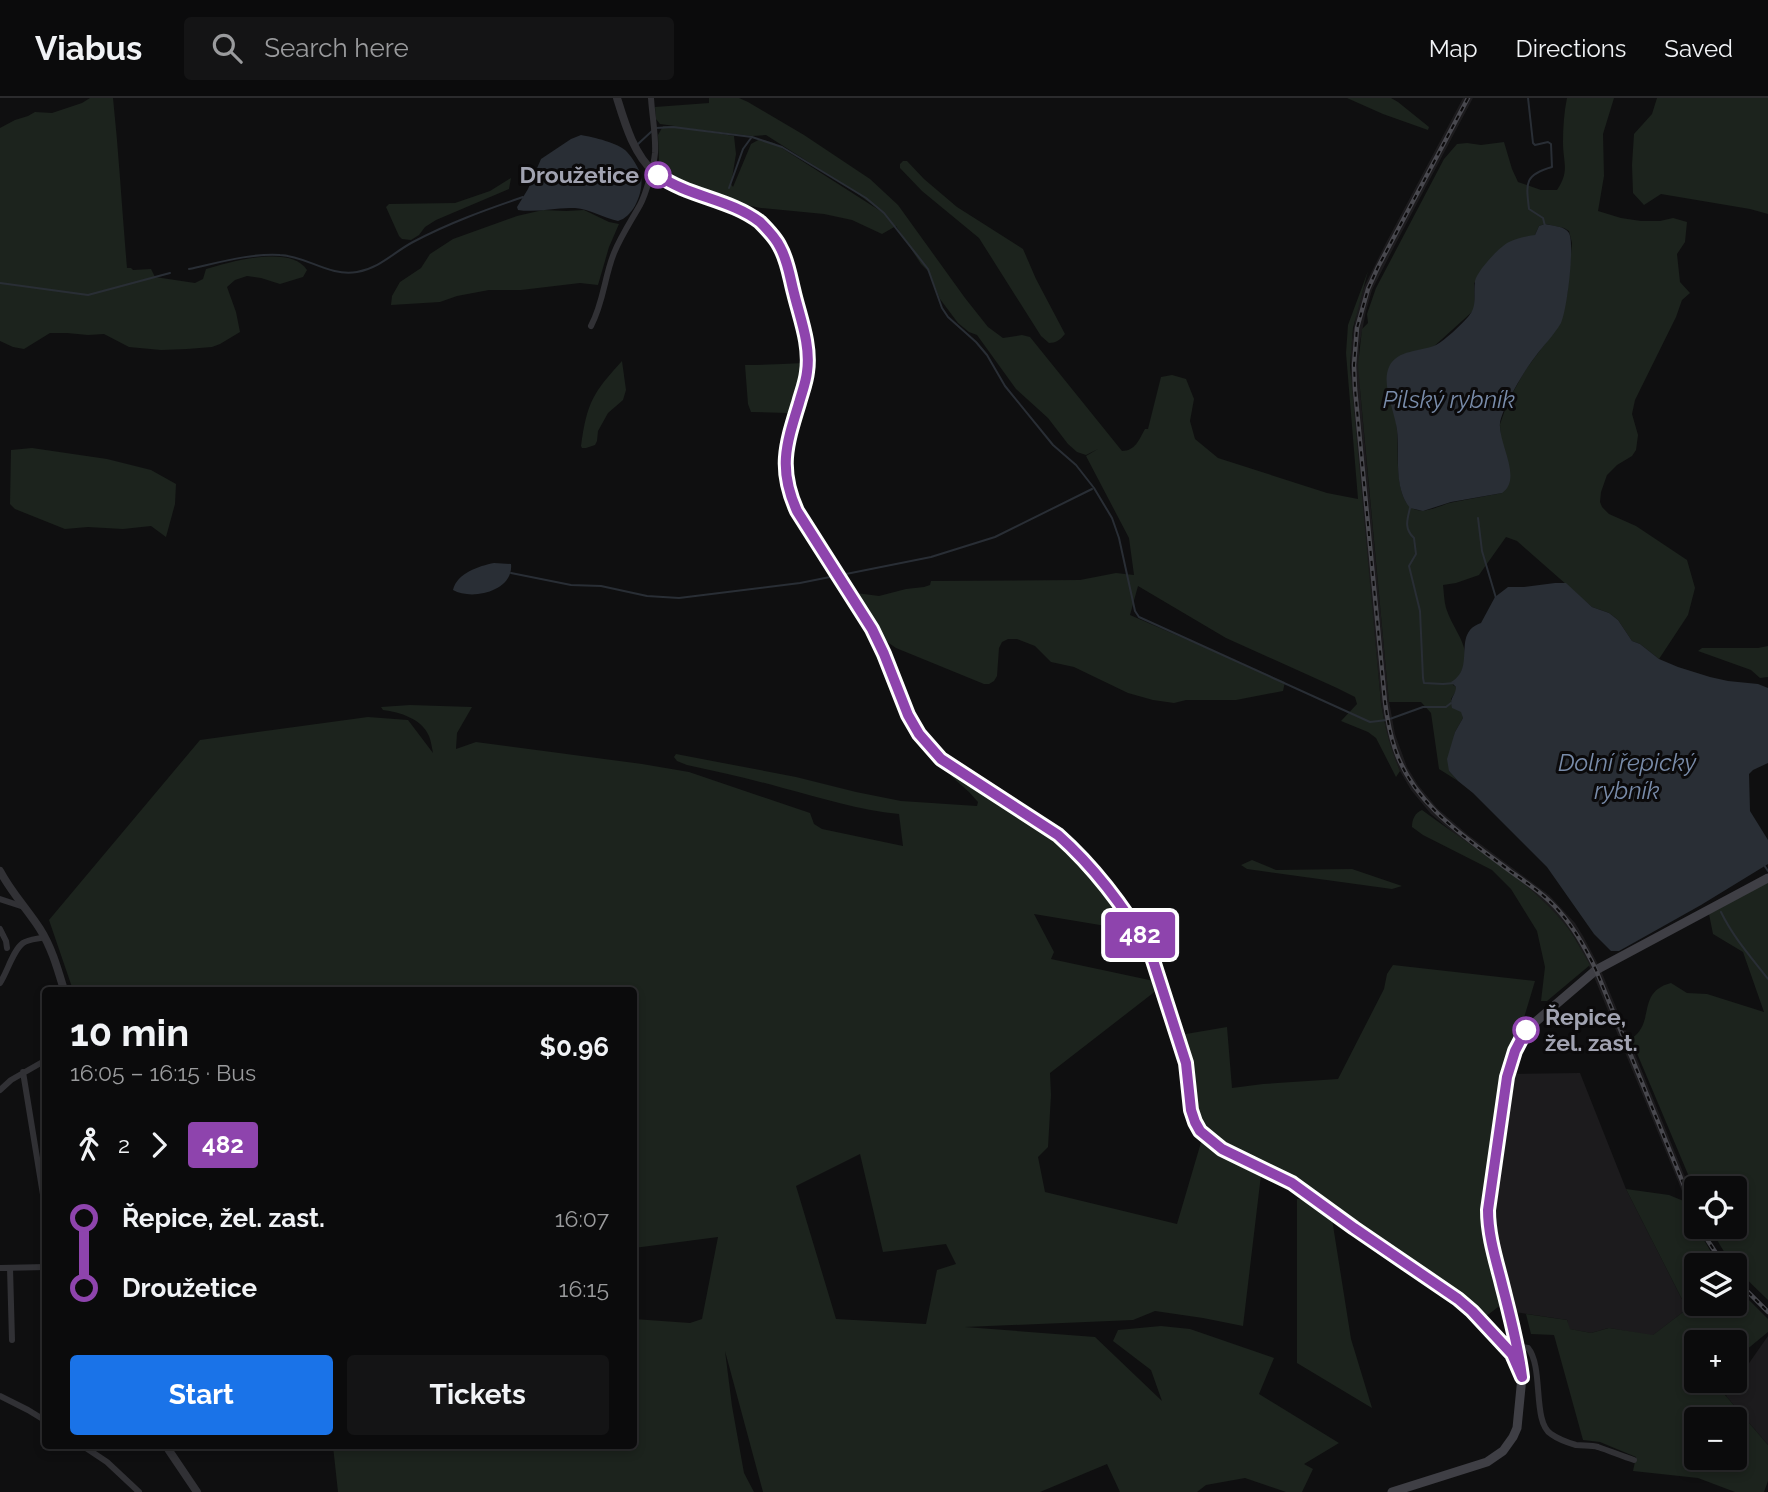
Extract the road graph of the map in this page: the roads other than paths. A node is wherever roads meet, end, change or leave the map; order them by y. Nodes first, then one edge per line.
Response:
1 (617, 98) edge
2 (651, 98) edge
3 (651, 169) junction
4 (591, 326) dead end
5 (0, 871) edge
6 (1768, 878) edge
7 (0, 900) edge
8 (24, 907) junction
9 (0, 929) edge
10 (45, 937) junction
11 (4, 947) edge
12 (15, 952) junction
13 (0, 984) edge
14 (63, 987) edge
15 (42, 1062) edge
16 (23, 1072) junction
17 (0, 1090) edge
18 (42, 1188) edge
19 (42, 1267) edge
20 (0, 1268) edge
21 (10, 1268) junction
22 (12, 1340) dead end
23 (1515, 1351) junction
24 (0, 1396) edge
25 (42, 1419) edge
26 (88, 1449) edge
27 (168, 1449) edge
28 (1634, 1460) dead end
29 (139, 1492) edge
30 (197, 1492) edge
31 (1392, 1492) edge

1 - 3 street
2 - 3 street
3 - 4 street
3 - 23 street
5 - 8 street
6 - 23 main road
7 - 8 street
8 - 10 street
9 - 11 street
10 - 12 street
10 - 14 street
11 - 12 street
12 - 13 street
15 - 16 street
16 - 17 street
16 - 18 street
19 - 21 street
20 - 21 street
21 - 22 street
23 - 28 street
23 - 31 main road
24 - 25 street
26 - 29 street
27 - 30 street

